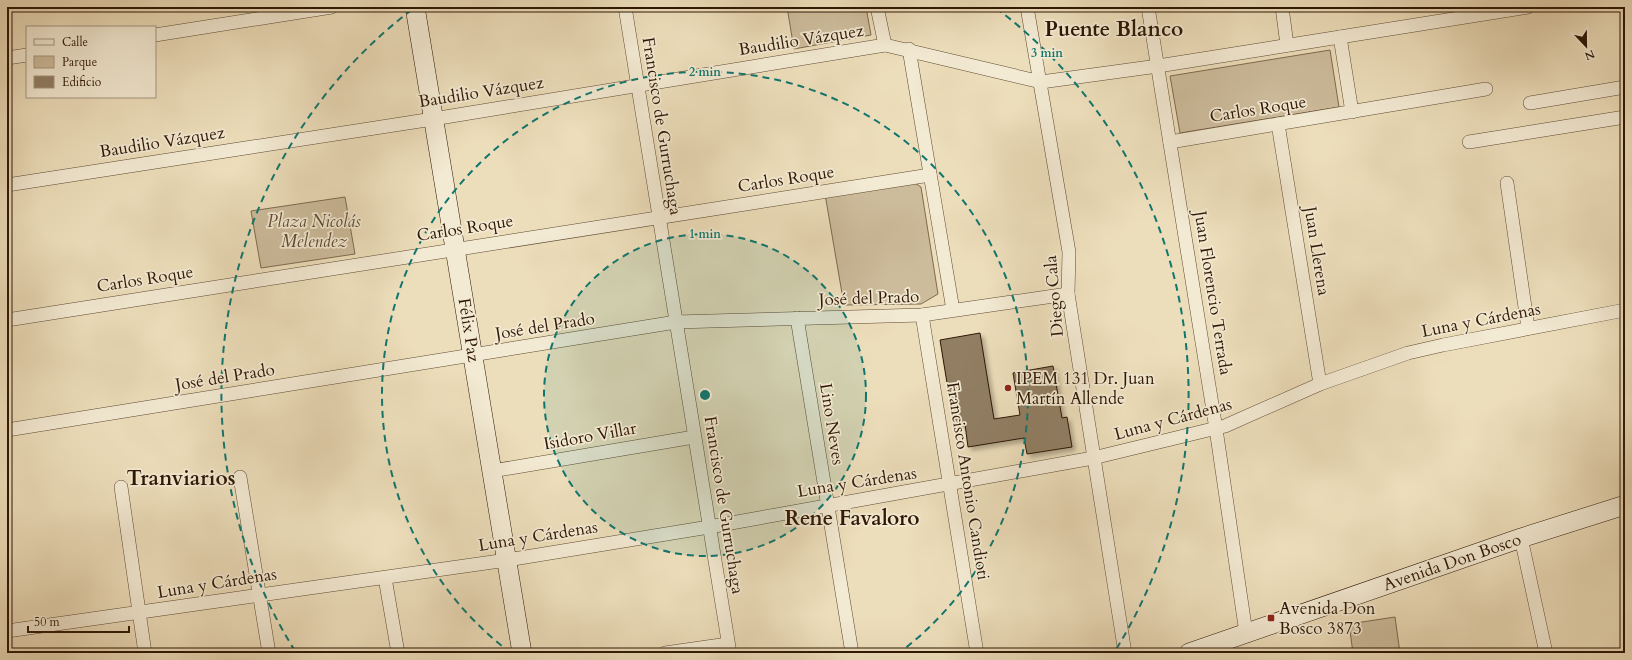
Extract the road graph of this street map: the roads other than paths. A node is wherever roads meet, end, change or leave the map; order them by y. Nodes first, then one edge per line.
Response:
1 (332, 7) edge
2 (415, 7) edge
3 (625, 7) edge
4 (878, 7) edge
5 (1027, 7) edge
6 (1148, 7) edge
7 (1282, 7) edge
8 (1528, 7) edge
9 (156, 35) edge
10 (1340, 37) junction
11 (885, 45) junction
12 (1287, 45) junction
13 (909, 50) junction
14 (26, 54) edge
15 (7, 58) edge
16 (1158, 66) junction
17 (1041, 82) junction
18 (636, 85) junction
19 (1625, 87) edge
20 (1486, 89) dead end
21 (1530, 103) dead end
22 (1352, 112) junction
23 (1625, 117) edge
24 (433, 119) junction
25 (1278, 124) junction
26 (1170, 142) junction
27 (1469, 142) dead end
28 (930, 175) junction
29 (1507, 183) dead end
30 (7, 185) edge
31 (659, 217) junction
32 (456, 248) junction
33 (1068, 294) junction
34 (952, 310) junction
35 (1625, 310) edge
36 (922, 315) junction
37 (797, 318) junction
38 (7, 320) edge
39 (676, 322) junction
40 (1528, 328) junction
41 (473, 356) junction
42 (1320, 384) junction
43 (1216, 429) junction
44 (7, 430) edge
45 (694, 437) junction
46 (1093, 458) junction
47 (492, 471) junction
48 (240, 476) dead end
49 (950, 485) junction
50 (121, 487) dead end
51 (828, 504) junction
52 (1625, 505) edge
53 (709, 527) junction
54 (1521, 538) junction
55 (507, 560) junction
56 (385, 578) junction
57 (260, 595) junction
58 (139, 613) junction
59 (7, 631) edge
60 (1246, 633) junction
61 (729, 648) edge
62 (145, 653) edge
63 (269, 653) edge
64 (398, 653) edge
65 (522, 653) edge
66 (665, 653) edge
67 (852, 653) edge
68 (977, 653) edge
69 (1125, 653) edge
70 (1189, 653) edge
71 (1546, 653) edge

1 - 9 street
2 - 24 main road, Félix Paz
3 - 18 street, Francisco de Gurruchaga
4 - 11 street
5 - 17 street, Diego Cala
6 - 16 street, Juan Florencio Terrada
7 - 12 street
8 - 10 street, Baudilio Vázquez
10 - 12 street, Baudilio Vázquez
10 - 22 street
11 - 13 street, Baudilio Vázquez
11 - 18 street, Baudilio Vázquez
12 - 16 street, Baudilio Vázquez
13 - 17 street, Baudilio Vázquez
13 - 28 street
14 - 15 street
16 - 17 street, Baudilio Vázquez
16 - 26 street, Juan Florencio Terrada
17 - 33 street, Diego Cala
18 - 24 street, Baudilio Vázquez
18 - 31 street, Francisco de Gurruchaga
19 - 21 street
20 - 22 street, Carlos Roque
22 - 25 street, Carlos Roque
23 - 27 street
24 - 30 street, Baudilio Vázquez
24 - 32 main road, Félix Paz
25 - 26 street, Carlos Roque
25 - 42 street, Juan Llerena
26 - 43 street, Juan Florencio Terrada
28 - 31 street, Carlos Roque
28 - 34 street
29 - 40 street
31 - 32 street, Carlos Roque
31 - 39 street, Francisco de Gurruchaga
32 - 38 street, Carlos Roque
32 - 41 main road, Félix Paz
33 - 34 street, José del Prado
33 - 46 street, Diego Cala
34 - 36 street, José del Prado
35 - 40 street, Luna y Cárdenas
36 - 37 street, José del Prado
36 - 49 street, Francisco Antonio Candioti
37 - 39 street, José del Prado
37 - 51 street, Lino Neves
39 - 41 street, José del Prado
39 - 45 street, Francisco de Gurruchaga
40 - 42 street, Luna y Cárdenas
41 - 44 street, José del Prado
41 - 47 main road, Félix Paz
42 - 43 street, Luna y Cárdenas
43 - 46 street, Luna y Cárdenas
43 - 60 street, Juan Florencio Terrada
45 - 47 street, Isidoro Villar
45 - 53 street, Francisco de Gurruchaga
46 - 49 street, Luna y Cárdenas
46 - 69 street, Diego Cala
47 - 55 main road, Félix Paz
48 - 57 street
49 - 51 street, Luna y Cárdenas
49 - 68 street, Francisco Antonio Candioti
50 - 58 street
51 - 53 street, Luna y Cárdenas
51 - 67 street, Lino Neves
52 - 54 main road, Avenida Don Bosco
53 - 55 street, Luna y Cárdenas
53 - 61 street, Francisco de Gurruchaga
54 - 60 main road, Avenida Don Bosco
54 - 71 street
55 - 56 street, Luna y Cárdenas
55 - 65 main road, Félix Paz
56 - 57 street, Luna y Cárdenas
56 - 64 street
57 - 58 street, Luna y Cárdenas
57 - 63 street
58 - 59 street, Luna y Cárdenas
58 - 62 street
60 - 70 main road, Avenida Don Bosco
61 - 66 street

